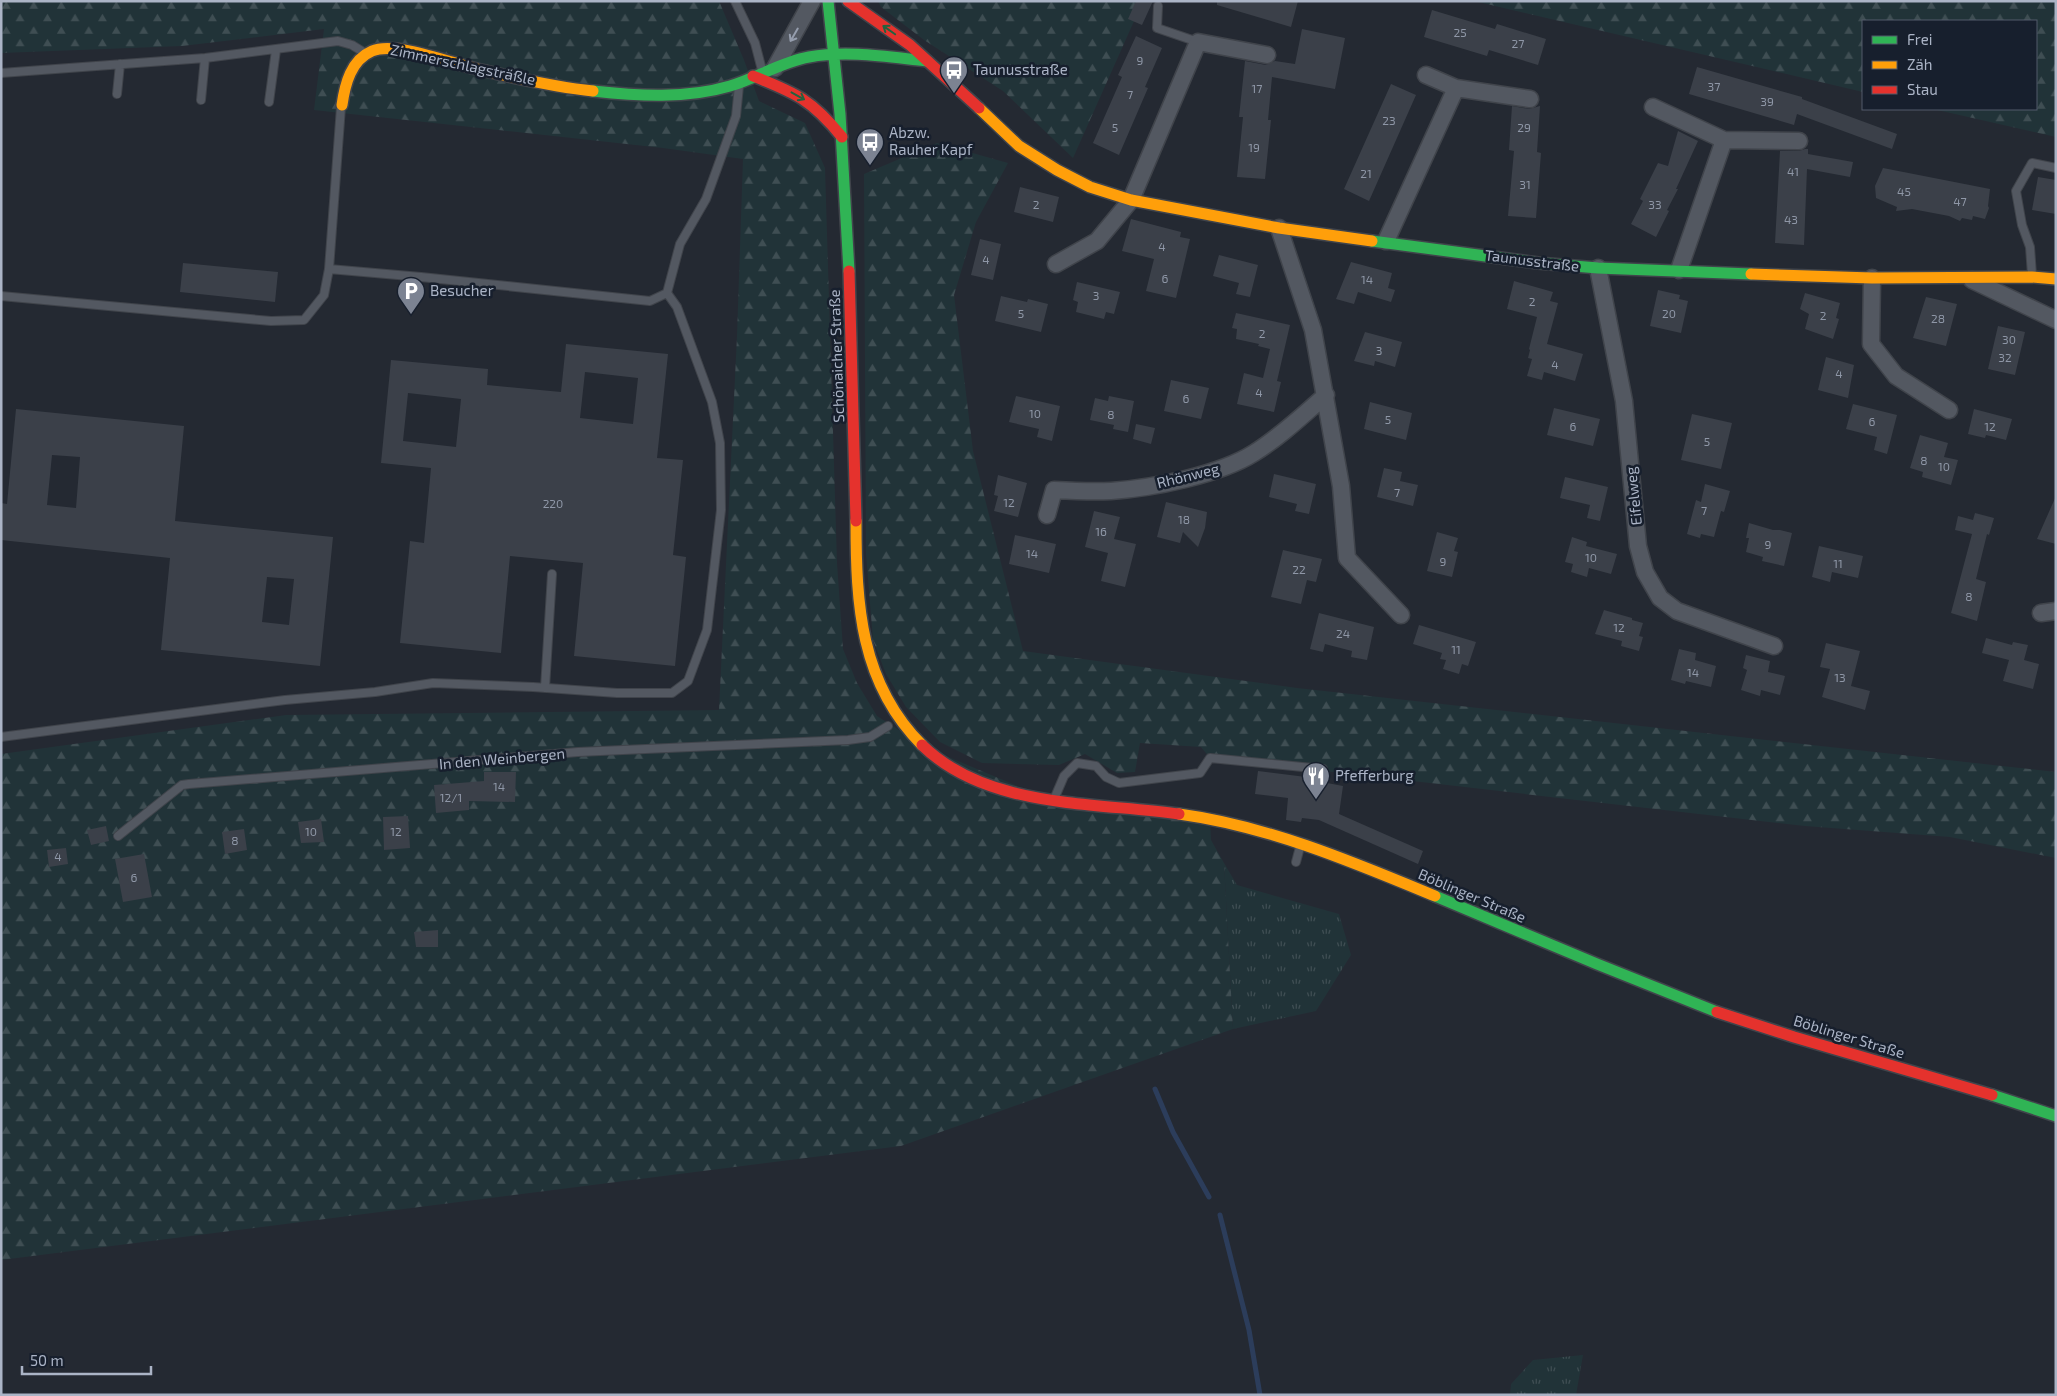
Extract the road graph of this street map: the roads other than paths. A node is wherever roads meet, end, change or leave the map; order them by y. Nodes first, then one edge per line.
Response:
1 (735, 1) edge
2 (812, 1) edge
3 (828, 1) edge
4 (848, 1) edge
5 (1158, 6) dead end
6 (1198, 42) junction
7 (276, 50) junction
8 (835, 53) junction
9 (367, 54) junction
10 (1267, 55) dead end
11 (205, 58) junction
12 (927, 61) junction
13 (120, 64) junction
14 (764, 72) junction
15 (1, 73) edge
16 (1426, 75) dead end
17 (738, 83) junction
18 (1456, 88) junction
19 (116, 94) dead end
20 (1530, 99) dead end
21 (201, 100) dead end
22 (269, 102) dead end
23 (342, 105) joint
24 (1653, 107) dead end
25 (842, 137) junction
26 (1724, 140) junction
27 (1799, 141) dead end
28 (2056, 168) edge
29 (1131, 200) junction
30 (1279, 228) junction
31 (1386, 241) junction
32 (1056, 264) dead end
33 (1598, 268) junction
34 (329, 269) junction
35 (1679, 270) junction
36 (2032, 277) junction
37 (1872, 278) junction
38 (1969, 278) junction
39 (2056, 280) edge
40 (667, 292) junction
41 (1, 296) edge
42 (2056, 320) edge
43 (1326, 395) junction
44 (1948, 410) dead end
45 (1047, 515) dead end
46 (552, 574) dead end
47 (1401, 615) dead end
48 (1774, 646) dead end
49 (545, 688) junction
50 (892, 717) junction
51 (1, 737) edge
52 (1323, 769) dead end
53 (1054, 801) junction
54 (118, 836) dead end
55 (1300, 844) junction
56 (1296, 862) dead end
57 (2056, 1116) edge

1 - 14 lane
2 -> 14 street
3 - 8 main road, Schönaicher Straße
12 -> 4 main road, Taunusstraße
5 - 6 lane
6 - 10 street
6 - 29 street
7 - 9 lane, Zimmerschlagsträßle
7 - 11 lane, Zimmerschlagsträßle
7 - 22 lane
8 - 12 main road
8 - 14 main road, Zimmerschlagsträßle
8 - 25 main road, Schönaicher Straße
9 - 17 main road, Zimmerschlagsträßle
9 - 23 main road
11 - 13 lane, Zimmerschlagsträßle
11 - 21 lane
12 - 29 main road, Taunusstraße
13 - 15 lane, Zimmerschlagsträßle
13 - 19 lane
14 - 17 main road, Zimmerschlagsträßle
14 -> 25 main road
16 - 18 street
17 - 40 lane
18 - 20 street
18 - 31 street
23 - 34 lane
24 - 26 street
25 - 50 main road, Schönaicher Straße
26 - 27 street
26 - 35 street
28 - 36 lane
29 - 30 main road, Taunusstraße
29 - 32 street
30 - 31 main road, Taunusstraße
30 - 43 street
31 - 33 main road, Taunusstraße
33 - 35 main road, Taunusstraße
33 - 48 street, Eifelweg
34 - 40 lane
34 - 41 lane
35 - 37 main road, Taunusstraße
36 - 38 main road, Taunusstraße
36 - 39 main road, Taunusstraße
37 - 38 main road, Taunusstraße
37 - 44 street
38 - 42 street, Taunusstraße
40 - 49 lane
43 - 45 street, Rhönweg
43 - 47 street
46 - 49 lane
49 - 51 lane
50 - 53 main road, Böblinger Straße
50 - 54 lane, In den Weinbergen
52 - 53 lane
53 - 55 main road, Böblinger Straße
55 - 56 lane
55 - 57 main road, Böblinger Straße

